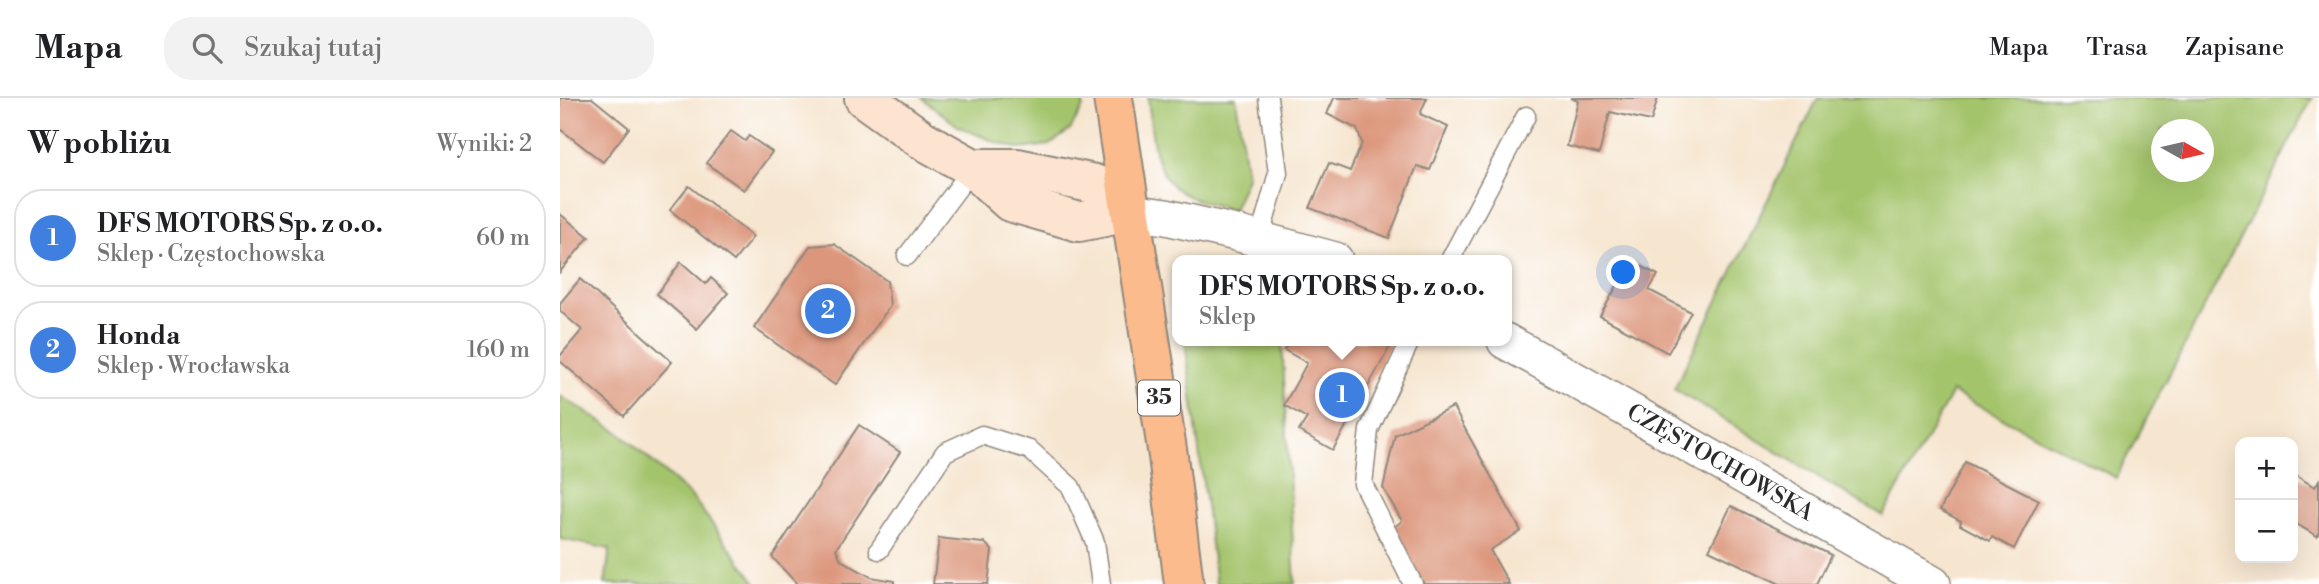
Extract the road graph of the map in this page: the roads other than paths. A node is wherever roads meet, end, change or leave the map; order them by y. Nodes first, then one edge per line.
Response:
1 (864, 98) edge
2 (1113, 98) edge
3 (1268, 98) edge
4 (1526, 116) dead end
5 (973, 167) junction
6 (1130, 212) junction
7 (1259, 240) junction
8 (1316, 255) edge
9 (1453, 255) edge
10 (907, 256) dead end
11 (1512, 345) edge
12 (1408, 346) edge
13 (880, 550) dead end
14 (1101, 584) edge
15 (1184, 584) edge
16 (1413, 584) edge
17 (1933, 584) edge

1 - 5 street
2 - 6 main road, 35
3 - 7 lane
4 - 9 lane
5 - 6 street
5 - 10 lane
6 - 7 street
6 - 15 main road, 35
7 - 8 street
11 - 17 street, CZĘSTOCHOWSKA
12 - 16 lane
13 - 14 lane

